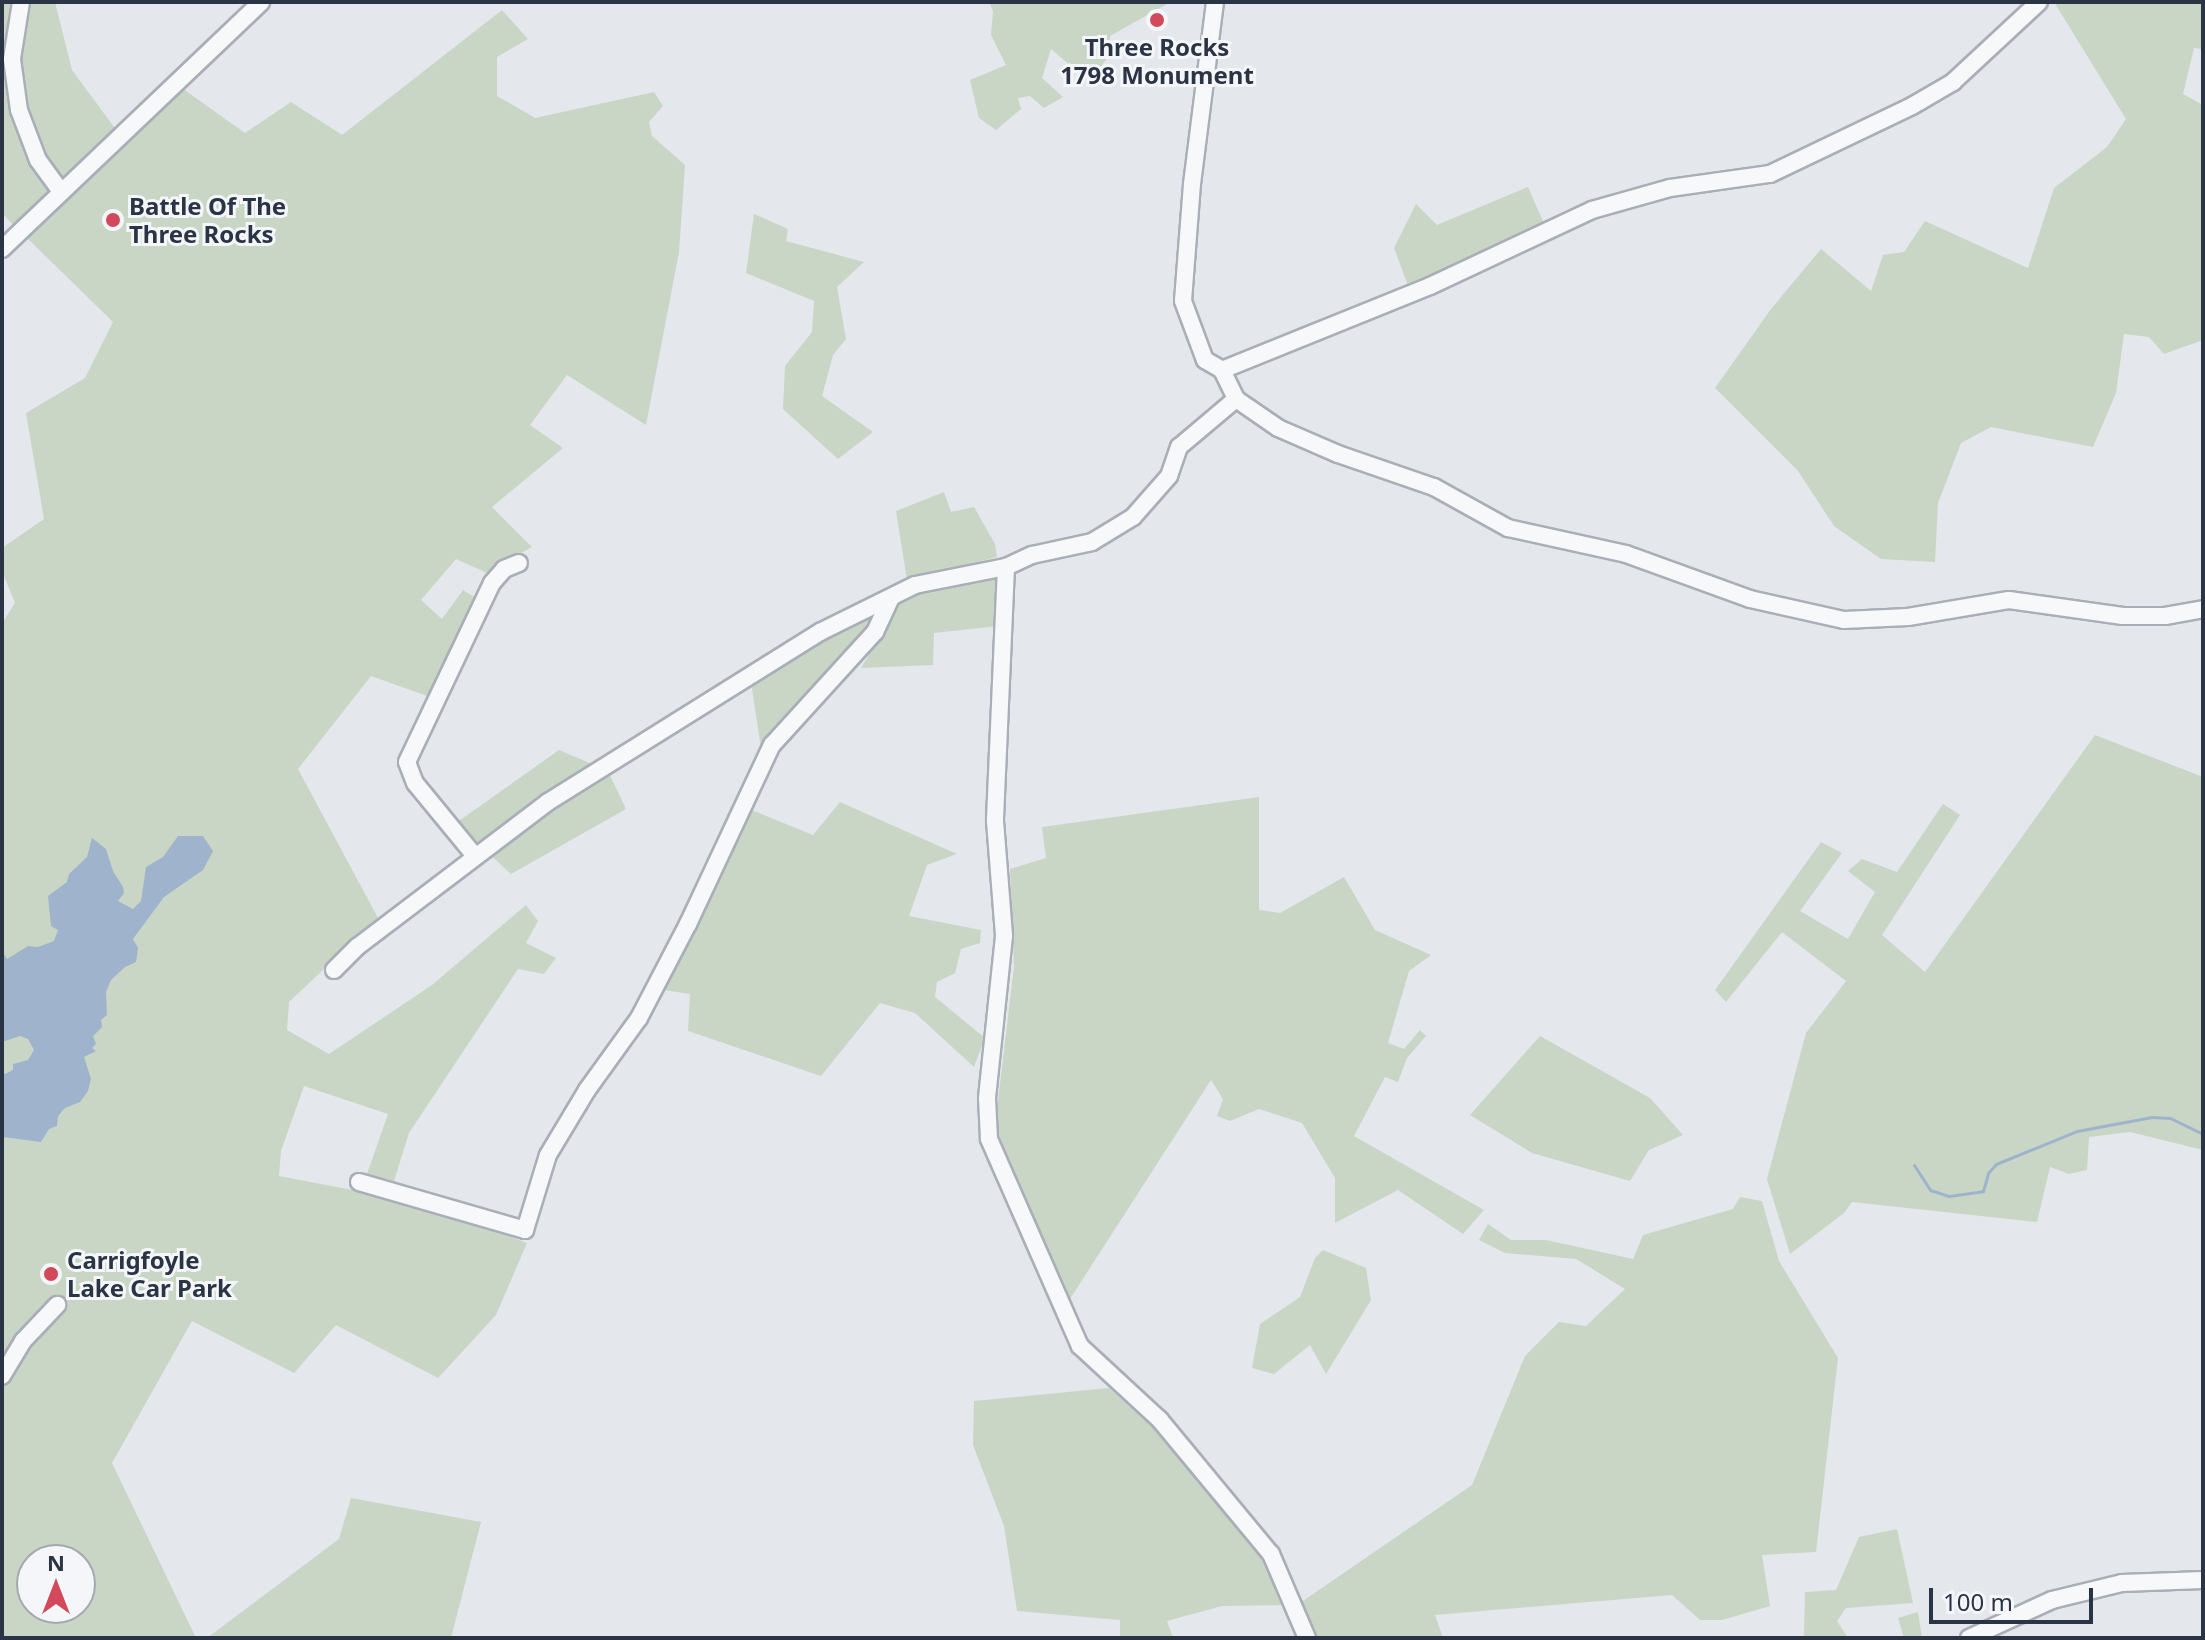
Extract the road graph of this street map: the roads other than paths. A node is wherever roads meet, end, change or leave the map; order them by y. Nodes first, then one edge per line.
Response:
1 (21, 2) edge
2 (261, 2) edge
3 (1215, 2) edge
4 (2039, 2) edge
5 (61, 192) junction
6 (2, 249) edge
7 (1222, 370) junction
8 (1236, 399) junction
9 (519, 563) dead end
10 (1006, 567) junction
11 (891, 597) junction
12 (2203, 609) edge
13 (475, 856) junction
14 (334, 970) dead end
15 (359, 1182) dead end
16 (57, 1305) dead end
17 (2, 1376) edge
18 (2203, 1580) edge
19 (1307, 1638) edge
20 (1969, 1638) edge

1 - 5 street
2 - 5 street
3 - 7 street
4 - 7 street
5 - 6 street
7 - 8 street
8 - 10 street
8 - 12 street
9 - 13 street
10 - 11 street
10 - 19 street
11 - 13 street
11 - 15 street
13 - 14 street
16 - 17 street
18 - 20 street

